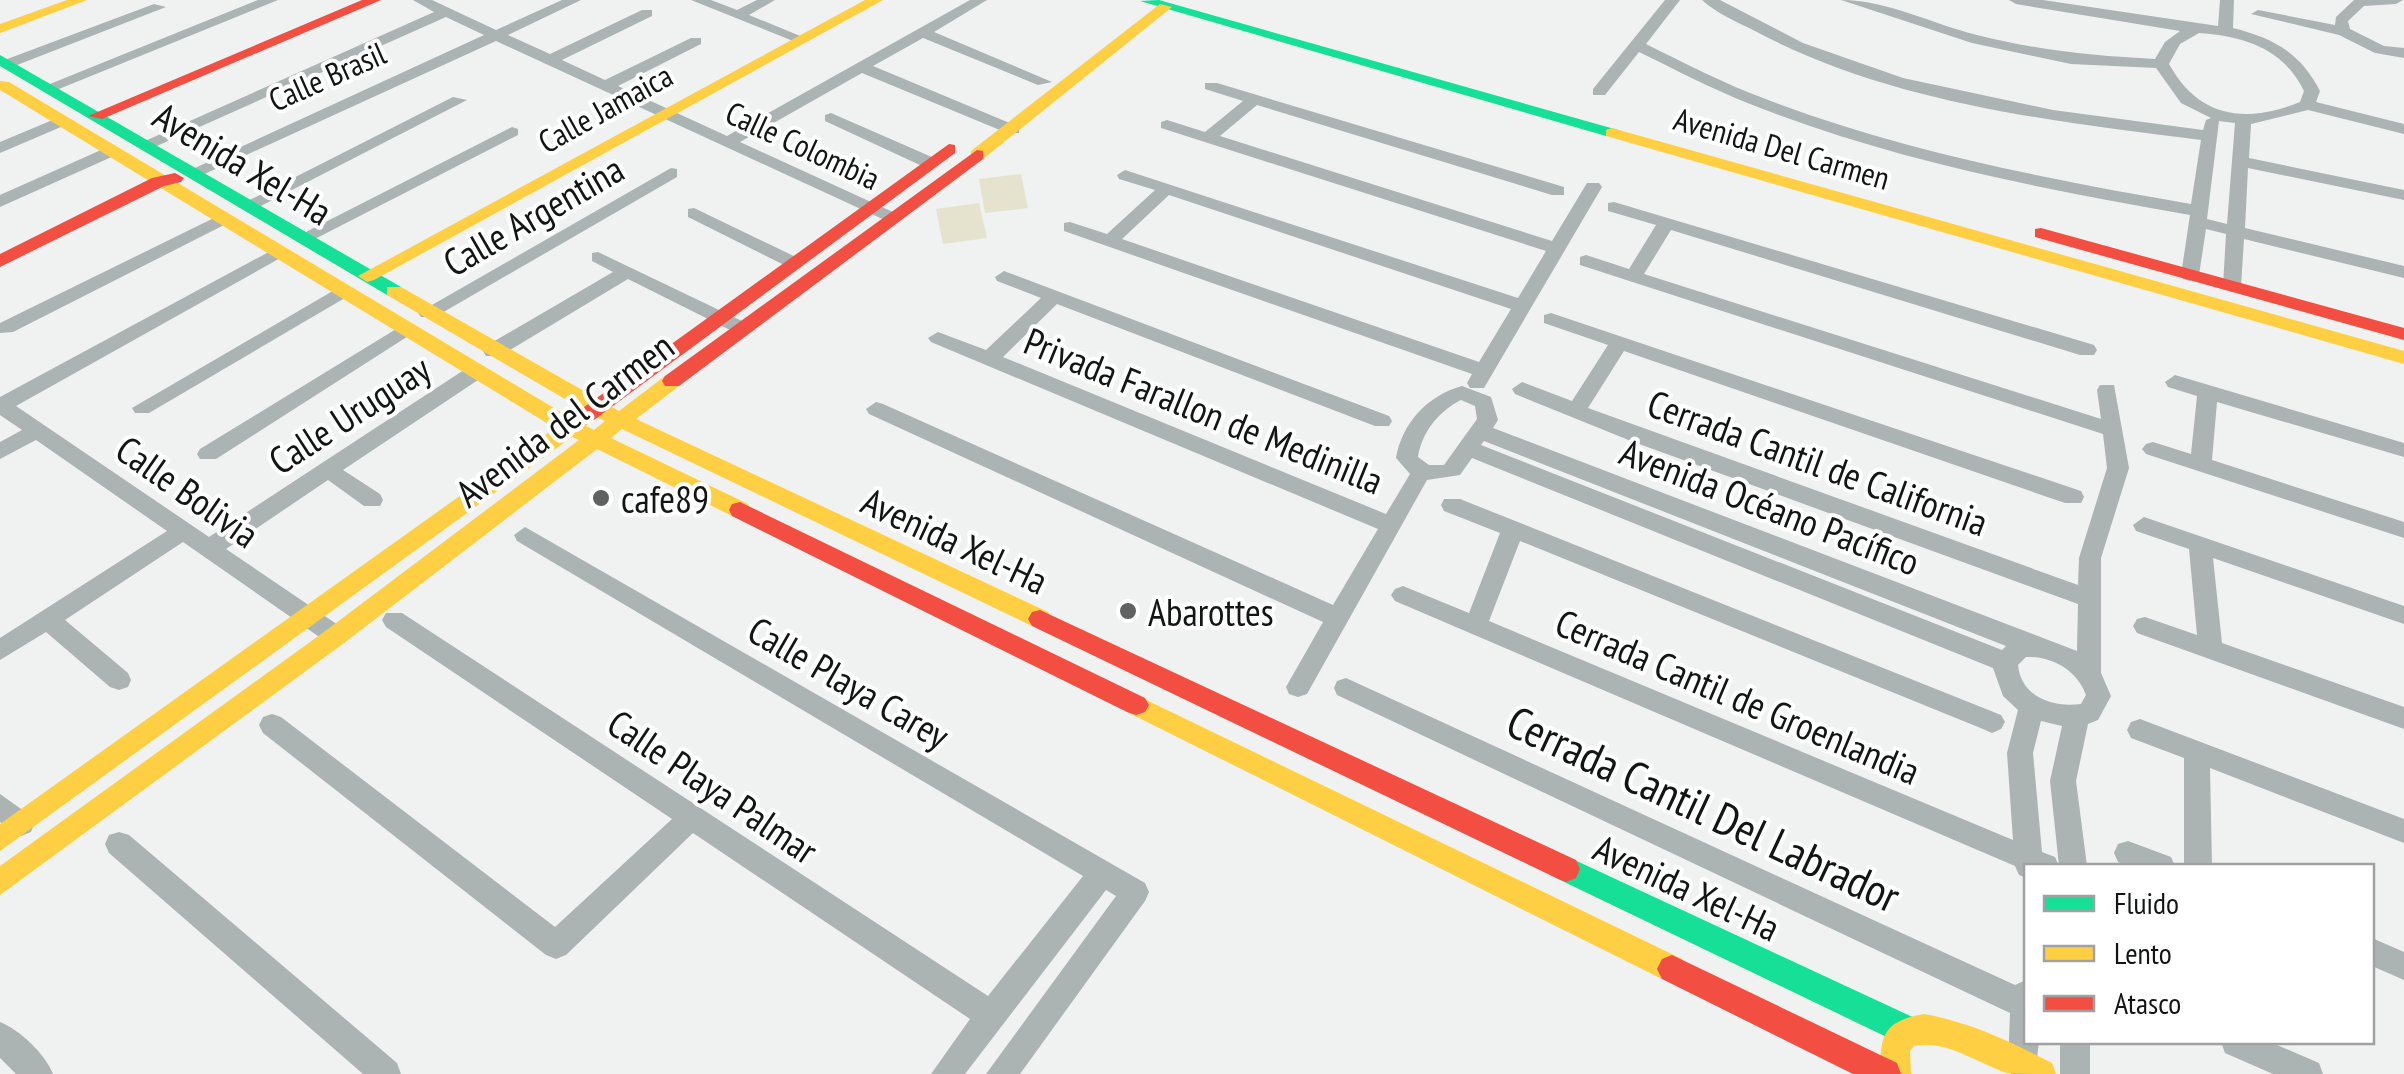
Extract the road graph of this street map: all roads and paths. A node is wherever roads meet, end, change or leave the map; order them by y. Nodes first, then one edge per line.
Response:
1 (57, 0) edge
2 (80, 0) edge
3 (271, 0) edge
4 (374, 0) edge
5 (420, 0) edge
6 (698, 0) edge
7 (768, 0) edge
8 (876, 0) edge
9 (980, 0) edge
10 (1200, 0) edge
11 (1673, 0) edge
12 (1709, 0) edge
13 (1848, 0) edge
14 (2016, 0) edge
15 (2227, 0) edge
16 (2400, 0) edge
17 (570, 1) edge
18 (1152, 3) edge
19 (159, 7) dead end
20 (446, 12) junction
21 (647, 13) dead end
22 (737, 15) junction
23 (2257, 16) edge
24 (0, 21) edge
25 (2225, 25) junction
26 (2342, 25) junction
27 (0, 29) edge
28 (2198, 29) junction
29 (923, 33) junction
30 (496, 35) junction
31 (804, 40) junction
32 (696, 42) dead end
33 (1636, 46) junction
34 (1105, 47) junction
35 (2404, 53) edge
36 (550, 60) junction
37 (2161, 64) junction
38 (864, 68) junction
39 (5, 81) edge
40 (1453, 81) junction
41 (1044, 82) junction
42 (605, 86) junction
43 (1211, 86) dead end
44 (48, 88) junction
45 (1599, 92) dead end
46 (1255, 99) junction
47 (459, 100) dead end
48 (2307, 105) junction
49 (662, 113) junction
50 (2213, 115) junction
51 (96, 116) junction
52 (831, 118) dead end
53 (2243, 120) junction
54 (62, 121) junction
55 (991, 122) junction
56 (1167, 125) dead end
57 (2404, 129) edge
58 (1014, 130) junction
59 (512, 132) dead end
60 (2210, 136) junction
61 (1208, 138) junction
62 (726, 143) junction
63 (144, 145) junction
64 (0, 148) edge
65 (110, 151) junction
66 (2240, 161) junction
67 (928, 162) junction
68 (192, 173) junction
69 (671, 173) dead end
70 (2205, 173) junction
71 (1125, 174) dead end
72 (2239, 181) junction
73 (158, 182) junction
74 (1593, 187) dead end
75 (1165, 190) junction
76 (1558, 191) dead end
77 (2404, 195) edge
78 (0, 202) edge
79 (247, 206) junction
80 (1614, 207) dead end
81 (864, 208) junction
82 (694, 213) dead end
83 (2198, 216) junction
84 (888, 217) junction
85 (222, 219) junction
86 (1666, 224) junction
87 (1070, 227) dead end
88 (2236, 232) junction
89 (302, 238) junction
90 (1110, 240) junction
91 (1556, 248) junction
92 (278, 252) junction
93 (598, 257) dead end
94 (2088, 257) junction
95 (0, 261) edge
96 (1586, 261) dead end
97 (792, 262) junction
98 (626, 272) junction
99 (2404, 272) edge
100 (2190, 275) junction
101 (366, 276) junction
102 (1004, 277) dead end
103 (1634, 277) junction
104 (2232, 286) junction
105 (343, 291) junction
106 (1053, 297) junction
107 (1522, 306) junction
108 (428, 312) junction
109 (718, 317) junction
110 (1552, 319) dead end
111 (6, 328) dead end
112 (742, 328) junction
113 (406, 329) junction
114 (2343, 329) junction
115 (2404, 334) edge
116 (938, 338) dead end
117 (1618, 344) junction
118 (2087, 350) dead end
119 (493, 351) junction
120 (2404, 358) edge
121 (989, 359) junction
122 (1484, 371) junction
123 (478, 372) junction
124 (2175, 382) dead end
125 (1522, 389) dead end
126 (2107, 390) dead end
127 (2208, 391) junction
128 (1470, 395) junction
129 (0, 406) edge
130 (593, 407) junction
131 (142, 408) dead end
132 (876, 409) dead end
133 (1576, 411) junction
134 (620, 420) junction
135 (1382, 421) dead end
136 (568, 426) junction
137 (38, 430) junction
138 (2113, 430) junction
139 (595, 439) junction
140 (1475, 440) junction
141 (2153, 450) dead end
142 (2404, 450) edge
143 (0, 452) edge
144 (208, 454) dead end
145 (2201, 465) junction
146 (328, 470) junction
147 (1422, 471) junction
148 (2074, 497) dead end
149 (372, 500) dead end
150 (1452, 505) dead end
151 (1393, 526) junction
152 (2144, 526) dead end
153 (185, 530) junction
154 (1513, 530) junction
155 (2404, 530) edge
156 (525, 536) dead end
157 (2200, 545) junction
158 (210, 548) junction
159 (1402, 594) dead end
160 (2091, 599) junction
161 (2404, 615) edge
162 (1338, 618) junction
163 (310, 619) junction
164 (47, 620) junction
165 (394, 620) dead end
166 (1476, 624) junction
167 (2145, 626) dead end
168 (336, 636) junction
169 (2034, 647) junction
170 (2210, 647) junction
171 (0, 650) edge
172 (2005, 662) junction
173 (2089, 673) junction
174 (119, 680) dead end
175 (1298, 686) dead end
176 (1346, 688) dead end
177 (2032, 706) junction
178 (2078, 717) junction
179 (2404, 718) edge
180 (1992, 722) dead end
181 (272, 725) dead end
182 (2140, 730) dead end
183 (2197, 752) junction
184 (0, 806) edge
185 (692, 817) junction
186 (2404, 831) edge
187 (11, 832) edge
188 (119, 844) dead end
189 (2128, 853) dead end
190 (2032, 864) edge
191 (2034, 864) edge
192 (2074, 864) edge
193 (2156, 864) edge
194 (2198, 864) edge
195 (1102, 873) junction
196 (0, 882) edge
197 (2374, 953) edge
198 (2404, 966) edge
199 (1815, 986) junction
200 (2024, 1004) edge
201 (990, 1015) junction
202 (1800, 1031) junction
203 (1908, 1031) junction
204 (0, 1037) edge
205 (2030, 1044) edge
206 (2075, 1044) edge
207 (2240, 1044) edge
208 (2032, 1070) edge
209 (38, 1074) edge
210 (386, 1074) edge
211 (946, 1074) edge
212 (1002, 1074) edge
213 (1886, 1074) edge
214 (1896, 1074) edge
215 (2076, 1074) edge
216 (2308, 1074) edge

1 - 24 street
2 - 27 street
3 - 44 street
4 - 51 street
5 - 20 street, Calle Colombia
6 - 22 street
7 - 22 street
8 - 31 street, Calle Jamaica
9 - 29 street
10 - 40 street, Avenida Del Carmen
11 - 33 street
12 - 60 street
13 - 37 street
14 - 28 street
15 - 25 street
16 - 26 street
17 - 30 street, Calle Brasil
18 - 34 street, Avenida del Carmen
18 - 40 street, Avenida Del Carmen
19 - 39 street
20 - 30 street, Calle Colombia
20 - 63 street
21 - 36 street
22 - 31 street
23 - 25 street
23 - 26 street
23 - 48 street
25 - 28 street
26 - 35 street
28 - 37 street
29 - 38 street
29 - 41 street
30 - 36 street, Calle Colombia
30 - 68 street, Calle Brasil
31 - 49 street, Calle Jamaica
32 - 42 street
33 - 45 street
33 - 83 street
34 - 41 street, Avenida del Carmen
34 - 58 street, Avenida del Carmen
36 - 42 street, Calle Colombia
37 - 50 street
38 - 55 street
38 - 62 street
39 - 44 street, Avenida Xel-Ha
39 - 54 street, Avenida Xel-Ha
40 - 94 street, Avenida Del Carmen
41 - 55 street, Avenida del Carmen
42 - 49 street, Calle Colombia
43 - 46 street
44 - 51 street, Avenida Xel-Ha
46 - 61 street
46 - 76 street
47 - 79 street
48 - 53 street
48 - 57 street
49 - 62 street, Calle Colombia
49 - 101 street, Calle Jamaica
50 - 53 street
50 - 60 street
51 - 63 street, Avenida Xel-Ha
52 - 67 street
53 - 66 street
54 - 64 street
54 - 65 street, Avenida Xel-Ha
55 - 58 street
55 - 67 street, Avenida del Carmen
56 - 61 street
58 - 84 street, Avenida del Carmen
59 - 89 street
60 - 70 street
61 - 91 street
62 - 81 street, Calle Colombia
63 - 68 street, Avenida Xel-Ha
65 - 73 street, Avenida Xel-Ha
65 - 78 street
66 - 72 street
66 - 77 street
67 - 81 street, Avenida del Carmen
68 - 73 street, Calle Brasil
68 - 79 street, Avenida Xel-Ha
69 - 108 street, Calle Argentina
70 - 72 street
70 - 83 street
71 - 75 street
72 - 88 street
73 - 85 street, Avenida Xel-Ha
73 - 95 street, Calle Brasil
74 - 91 street
75 - 90 street
75 - 107 street
79 - 89 street, Avenida Xel-Ha
80 - 86 street
81 - 84 street, Calle Colombia
81 - 97 street, Avenida del Carmen
82 - 97 street
83 - 88 street
83 - 100 street
84 - 112 street, Avenida del Carmen
85 - 92 street, Avenida Xel-Ha
85 - 111 street
86 - 103 street
86 - 118 street
87 - 90 street
88 - 99 street
88 - 104 street
89 - 101 street, Avenida Xel-Ha
90 - 122 street
91 - 107 street
92 - 105 street, Avenida Xel-Ha
92 - 129 street
93 - 98 street
94 - 100 street, Avenida Del Carmen
94 - 114 street, Avenida Del Carmen
96 - 103 street
97 - 109 street, Avenida del Carmen
98 - 109 street
98 - 119 street
100 - 104 street, Avenida Del Carmen
101 - 108 street, Avenida Xel-Ha
102 - 106 street
103 - 138 street
104 - 114 street, Avenida Del Carmen
105 - 113 street, Avenida Xel-Ha
105 - 131 street
106 - 121 street, Privada Farallon de Medinilla
106 - 135 street
107 - 122 street
108 - 119 street, Avenida Xel-Ha
109 - 112 street
109 - 130 street, Avenida del Carmen
110 - 117 street, Cerrada Cantil de California
112 - 134 street, Avenida del Carmen
113 - 123 street, Avenida Xel-Ha
113 - 144 street
114 - 115 street, Avenida Del Carmen
114 - 120 street, Avenida Del Carmen
116 - 121 street, Privada Farallon de Medinilla
117 - 133 street
117 - 148 street, Cerrada Cantil de California
119 - 130 street, Avenida Xel-Ha
121 - 151 street, Privada Farallon de Medinilla
122 - 128 street
123 - 136 street, Avenida Xel-Ha
123 - 146 street, Calle Uruguay
124 - 127 street
125 - 133 street, Cerrada Cantil de California
126 - 138 street
127 - 142 street
127 - 145 street
128 - 140 street
128 - 147 street
129 - 137 street, Calle Bolivia
130 - 134 street, Avenida Xel-Ha
130 - 136 street, Avenida del Carmen
132 - 162 street
133 - 160 street, Cerrada Cantil de California
134 - 139 street, Avenida del Carmen
134 - 199 street, Avenida Xel-Ha
136 - 139 street, Avenida Xel-Ha
136 - 163 street, Avenida del Carmen
137 - 143 street
137 - 153 street, Calle Bolivia
138 - 160 street
139 - 168 street, Avenida del Carmen
139 - 202 street, Avenida Xel-Ha
140 - 147 street
140 - 169 street, Avenida Océano Pacífico
140 - 172 street, Avenida Océano Pacífico
141 - 145 street
145 - 155 street
146 - 149 street
146 - 158 street, Calle Uruguay
147 - 151 street
150 - 154 street, Cerrada Cantil de Groenlandia
151 - 162 street
152 - 157 street
153 - 158 street, Calle Bolivia
153 - 164 street
154 - 166 street
154 - 180 street, Cerrada Cantil de Groenlandia
156 - 195 street, Calle Playa Carey
157 - 161 street
157 - 170 street
158 - 163 street, Calle Bolivia
159 - 166 street, Cerrada Cantil de Groenlandia
160 - 173 street
162 - 175 street
163 - 168 street, Calle Bolivia
163 - 187 street, Avenida del Carmen
164 - 171 street
164 - 174 street
165 - 185 street, Calle Playa Palmar
166 - 190 street, Cerrada Cantil de Groenlandia
167 - 170 street
168 - 196 street, Avenida del Carmen
169 - 172 street
169 - 173 street
170 - 179 street
172 - 177 street
173 - 178 street
176 - 200 street, Cerrada Cantil Del Labrador
177 - 178 street
177 - 191 street
178 - 192 street
181 - 185 street
182 - 183 street
183 - 186 street
183 - 194 street
184 - 187 street
185 - 201 street, Calle Playa Palmar
188 - 210 street
189 - 193 street
195 - 201 street
195 - 212 street, Calle Playa Carey
197 - 198 street
199 - 202 street
199 - 203 street, Avenida Xel-Ha
201 - 211 street
202 - 213 street, Avenida Xel-Ha
203 - 208 street, Avenida Xel-Ha
203 - 214 street
204 - 209 street
205 - 208 street
206 - 215 street
207 - 216 street

